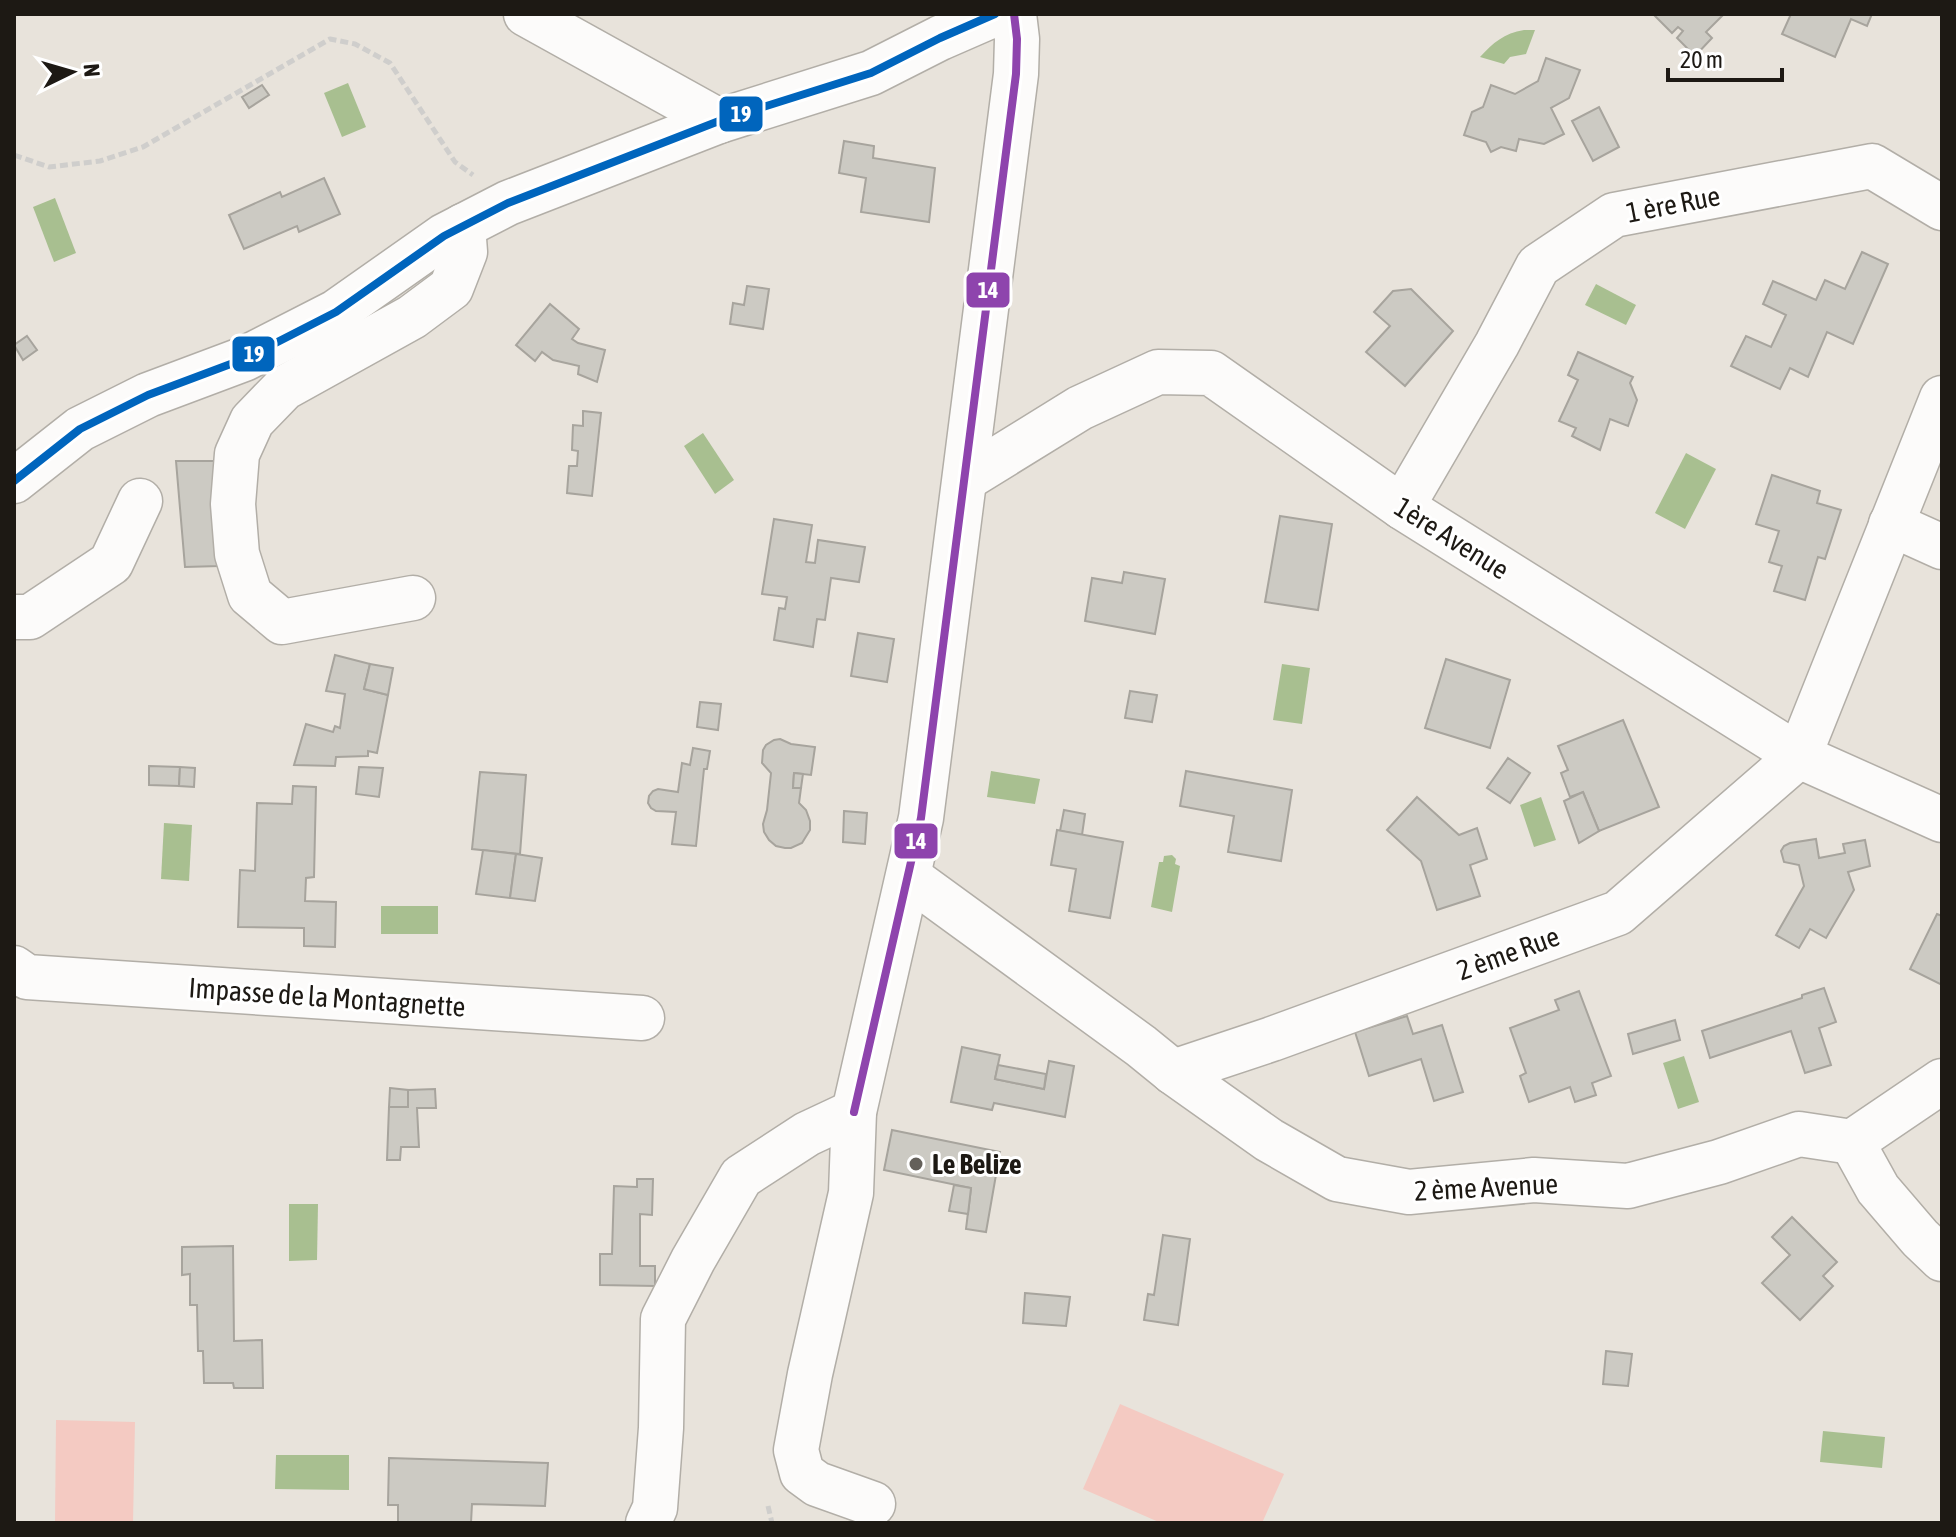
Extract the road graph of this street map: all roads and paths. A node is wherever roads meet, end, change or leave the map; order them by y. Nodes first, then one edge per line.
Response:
1 (526, 14) edge
2 (995, 14) edge
3 (1014, 14) edge
4 (719, 121) junction
5 (14, 155) edge
6 (508, 203) junction
7 (1942, 208) edge
8 (463, 226) junction
9 (1942, 398) edge
10 (965, 479) junction
11 (14, 481) edge
12 (140, 501) dead end
13 (1402, 507) junction
14 (1891, 524) junction
15 (1942, 547) edge
16 (413, 598) dead end
17 (14, 617) edge
18 (1799, 756) junction
19 (1942, 820) edge
20 (909, 877) junction
21 (14, 968) edge
22 (642, 1018) dead end
23 (1173, 1072) junction
24 (1942, 1081) edge
25 (854, 1112) junction
26 (1852, 1142) junction
27 (1942, 1259) edge
28 (873, 1504) dead end
29 (768, 1506) dead end
30 (648, 1523) edge
31 (772, 1523) edge

1 - 4 street
2 - 4 street
3 - 10 street
4 - 6 street
5 - 6 path
6 - 8 street
7 - 13 street, 1 ère Rue
8 - 11 street
8 - 16 street
9 - 14 street
10 - 13 street, 1ère Avenue
10 - 20 street
12 - 17 street
13 - 18 street, 1ère Avenue
14 - 15 street
14 - 18 street
18 - 19 street, 1ère Avenue
18 - 23 street, 2 ème Rue
20 - 23 street, 2 ème Avenue
20 - 25 street
21 - 22 street, Impasse de la Montagnette
23 - 26 street, 2 ème Avenue
24 - 26 street
25 - 28 street
25 - 30 street
26 - 27 street
29 - 31 path

